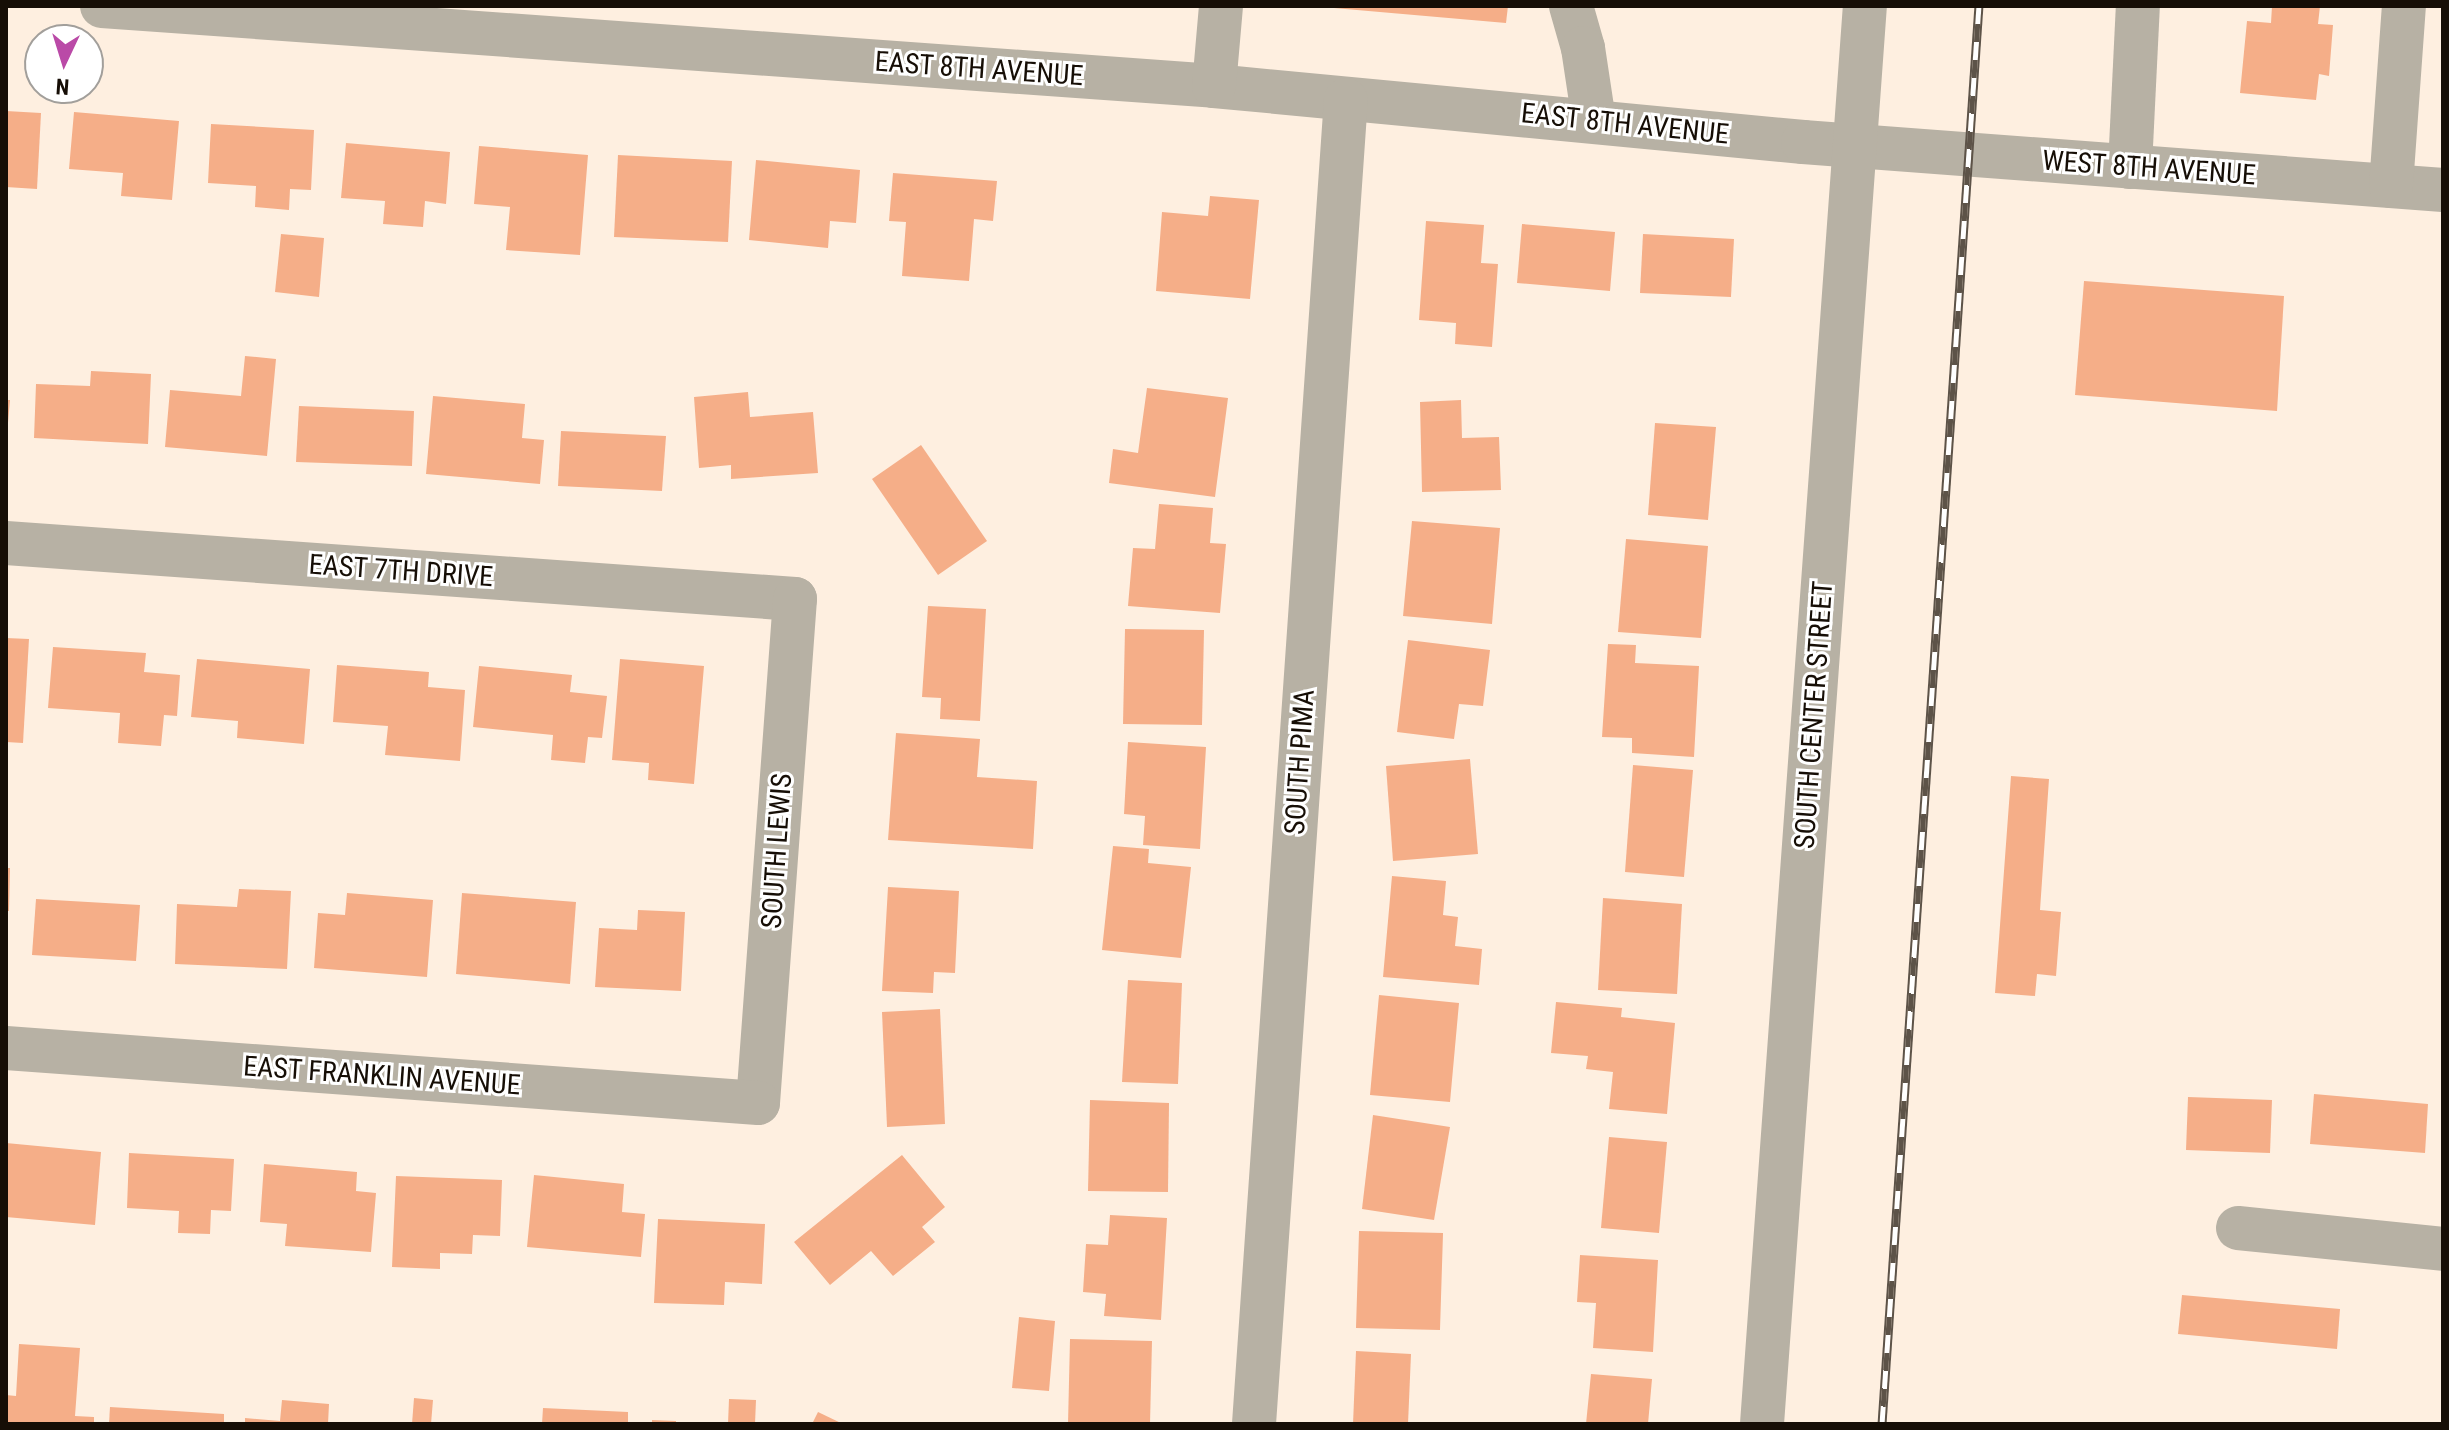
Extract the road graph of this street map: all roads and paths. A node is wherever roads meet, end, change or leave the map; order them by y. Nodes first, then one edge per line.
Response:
1 (102, 6) edge
2 (1221, 6) edge
3 (1571, 6) edge
4 (1865, 6) edge
5 (2138, 6) edge
6 (2404, 6) edge
7 (1214, 86) junction
8 (1346, 100) junction
9 (1594, 121) junction
10 (1855, 145) junction
11 (2130, 167) junction
12 (2391, 186) junction
13 (2443, 190) edge
14 (6, 543) edge
15 (795, 599) joint
16 (6, 1048) edge
17 (758, 1103) joint
18 (2238, 1228) dead end
19 (2443, 1249) edge
20 (1254, 1424) edge
21 (1762, 1424) edge

1 - 7 street, EAST 8TH AVENUE
2 - 7 street
3 - 9 street
4 - 10 street, SOUTH CENTER STREET
5 - 11 street
6 - 12 street
7 - 8 street, EAST 8TH AVENUE
8 - 9 street, EAST 8TH AVENUE
8 - 20 street, SOUTH PIMA
9 - 10 street, EAST 8TH AVENUE
10 - 11 street, WEST 8TH AVENUE
10 - 21 street, SOUTH CENTER STREET
11 - 12 street, WEST 8TH AVENUE
12 - 13 street, WEST 8TH AVENUE
14 - 15 street, EAST 7TH DRIVE
15 - 17 street, SOUTH LEWIS
16 - 17 street, EAST FRANKLIN AVENUE
18 - 19 street

